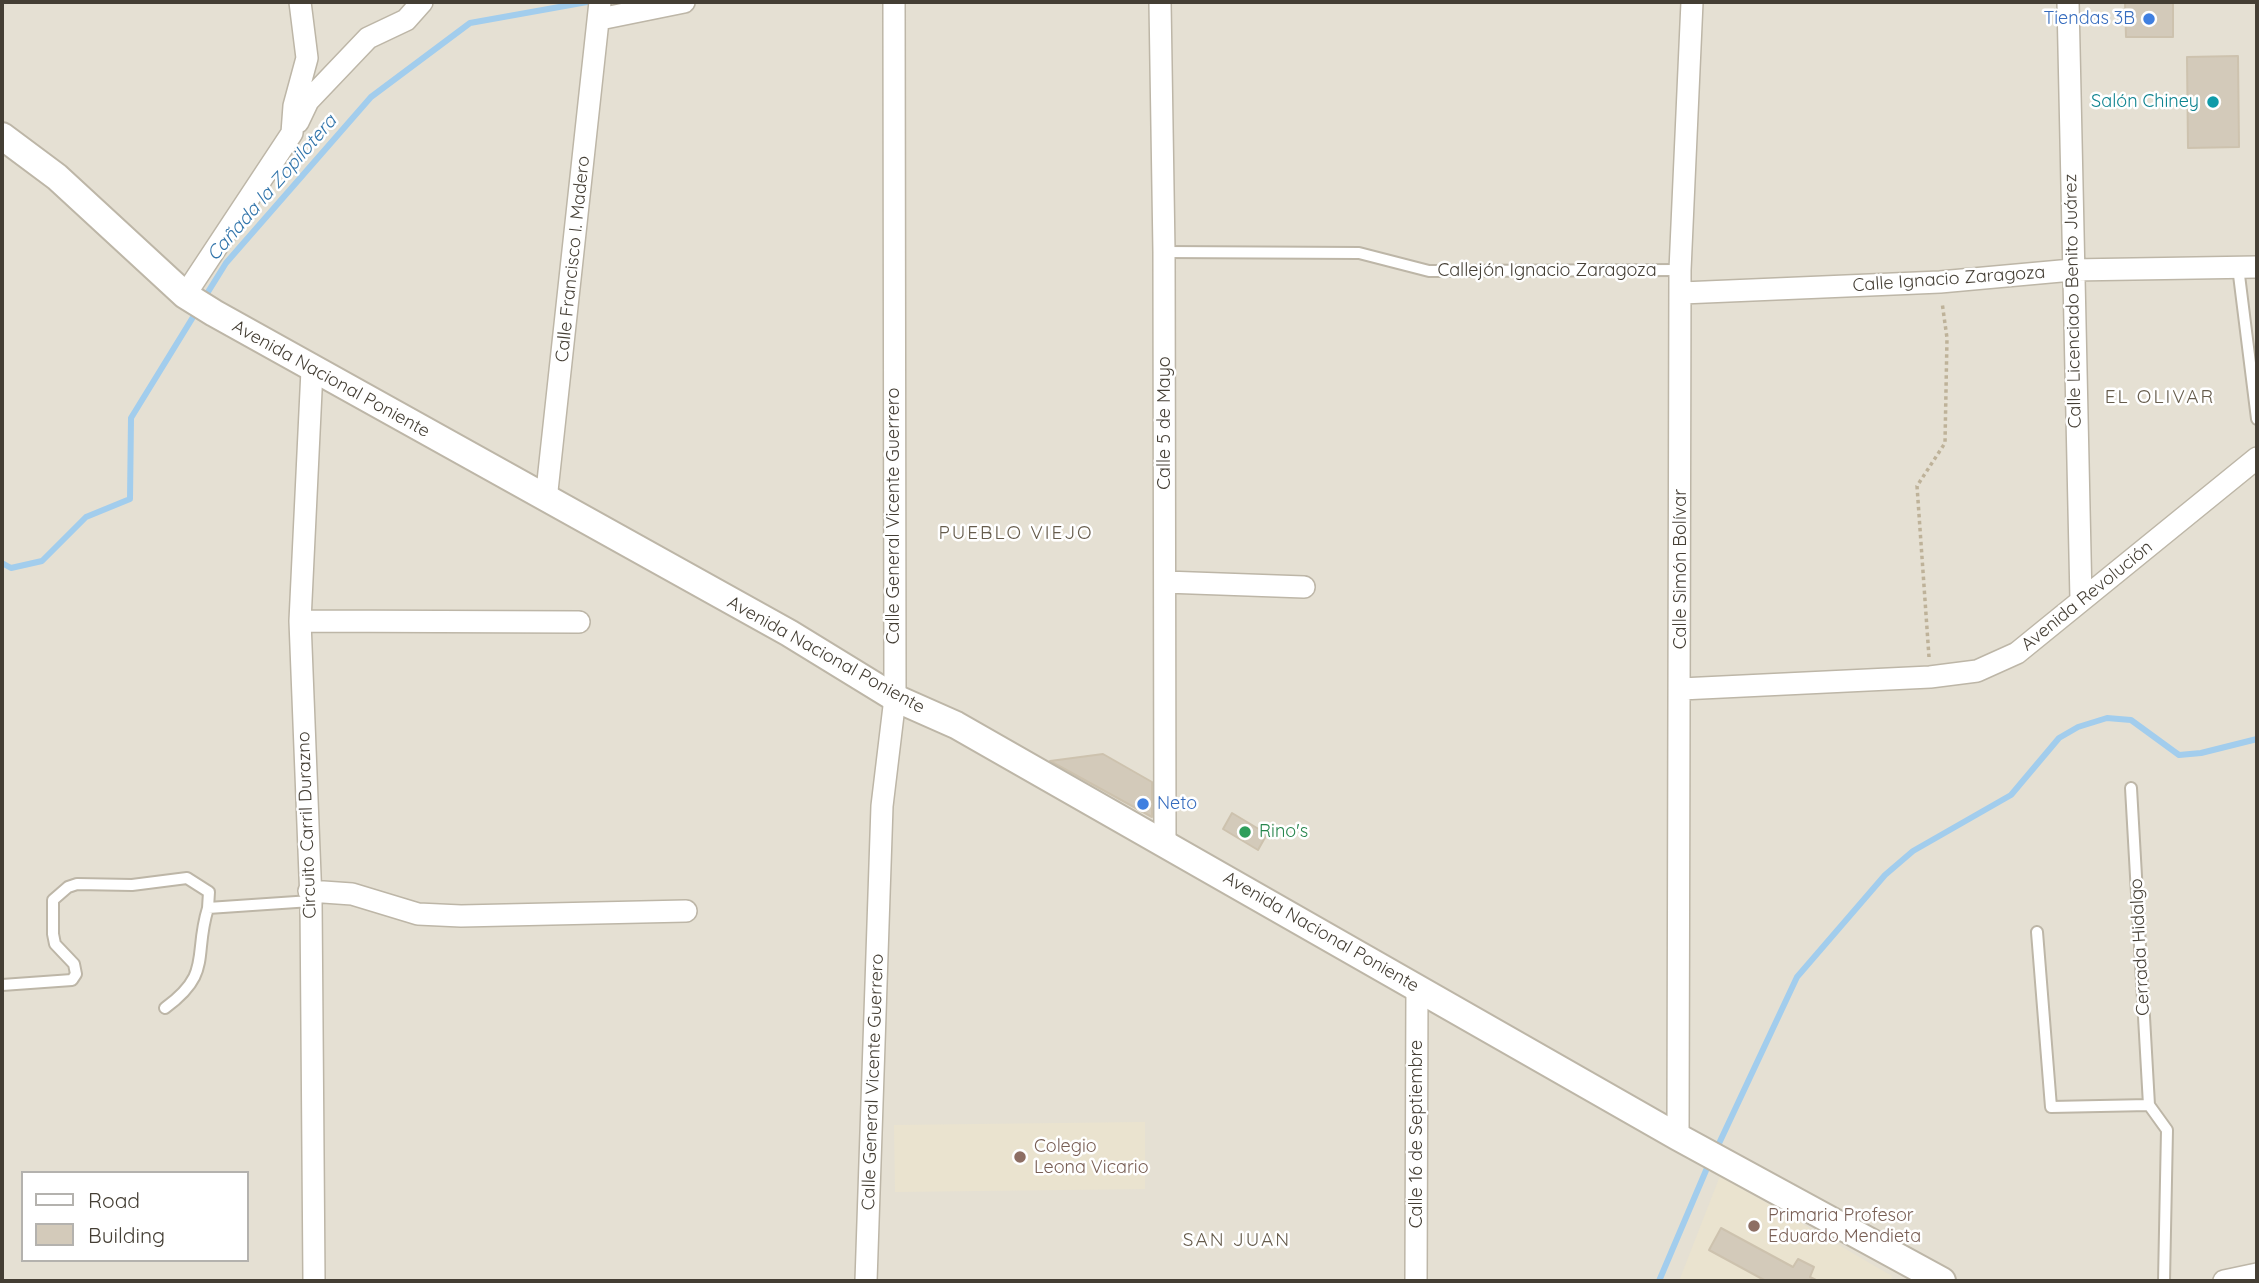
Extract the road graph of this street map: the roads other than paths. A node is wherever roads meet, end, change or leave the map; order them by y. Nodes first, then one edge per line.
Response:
1 (300, 2) edge
2 (422, 2) edge
3 (684, 2) edge
4 (894, 2) edge
5 (1160, 2) edge
6 (1692, 2) edge
7 (2068, 2) edge
8 (600, 10) edge
9 (292, 133) junction
10 (2, 136) edge
11 (1164, 252) junction
12 (2248, 267) edge
13 (1680, 270) junction
14 (2072, 270) junction
15 (1682, 293) junction
16 (185, 295) junction
17 (312, 369) junction
18 (2257, 419) edge
19 (2257, 458) edge
20 (546, 500) junction
21 (1165, 582) junction
22 (1304, 587) dead end
23 (2081, 600) junction
24 (300, 621) junction
25 (579, 622) dead end
26 (1681, 690) junction
27 (895, 698) junction
28 (2131, 788) dead end
29 (1165, 844) junction
30 (310, 896) junction
31 (208, 908) junction
32 (686, 911) dead end
33 (2037, 932) dead end
34 (2, 985) edge
35 (1418, 987) junction
36 (165, 1008) dead end
37 (2149, 1105) junction
38 (1678, 1137) junction
39 (2257, 1274) edge
40 (314, 1281) edge
41 (866, 1281) edge
42 (1416, 1281) edge
43 (1942, 1281) edge
44 (2164, 1281) edge
45 (2224, 1281) edge

1 - 9 street
2 - 9 street
3 - 8 street
4 - 27 street, Calle General Vicente Guerrero
5 - 11 street, Calle 5 de Mayo
6 - 13 street, Calle Simón Bolívar
7 - 14 street, Calle Licenciado Benito Juárez
8 - 20 street, Calle Francisco I. Madero
9 - 16 street
10 - 16 street, Avenida Nacional Poniente
11 - 13 lane, Callejón Ignacio Zaragoza
11 - 21 street, Calle 5 de Mayo
12 - 14 street, Calle Ignacio Zaragoza
12 - 18 lane
13 - 15 street, Calle Simón Bolívar
14 - 15 street, Calle Ignacio Zaragoza
14 - 23 street, Calle Licenciado Benito Juárez
15 - 26 street, Calle Simón Bolívar
16 - 17 street, Avenida Nacional Poniente
17 - 20 street, Avenida Nacional Poniente
17 - 24 street, Circuito Carril Durazno
19 - 23 street, Avenida Revolución
20 - 27 street, Avenida Nacional Poniente
21 - 22 street
21 - 29 street, Calle 5 de Mayo
23 - 26 street, Avenida Revolución
24 - 25 street
24 - 30 street, Circuito Carril Durazno
26 - 38 street, Calle Simón Bolívar
27 - 29 street, Avenida Nacional Poniente
27 - 41 street, Calle General Vicente Guerrero
28 - 37 lane, Cerrada Hidalgo
29 - 35 street, Avenida Nacional Poniente
30 - 31 lane
30 - 32 street
30 - 40 street, Circuito Carril Durazno
31 - 34 lane
31 - 36 lane
33 - 37 lane
35 - 38 street, Avenida Nacional Poniente
35 - 42 street, Calle 16 de Septiembre
37 - 44 lane, Cerrada Hidalgo
38 - 43 street, Avenida Nacional Poniente
39 - 45 street

